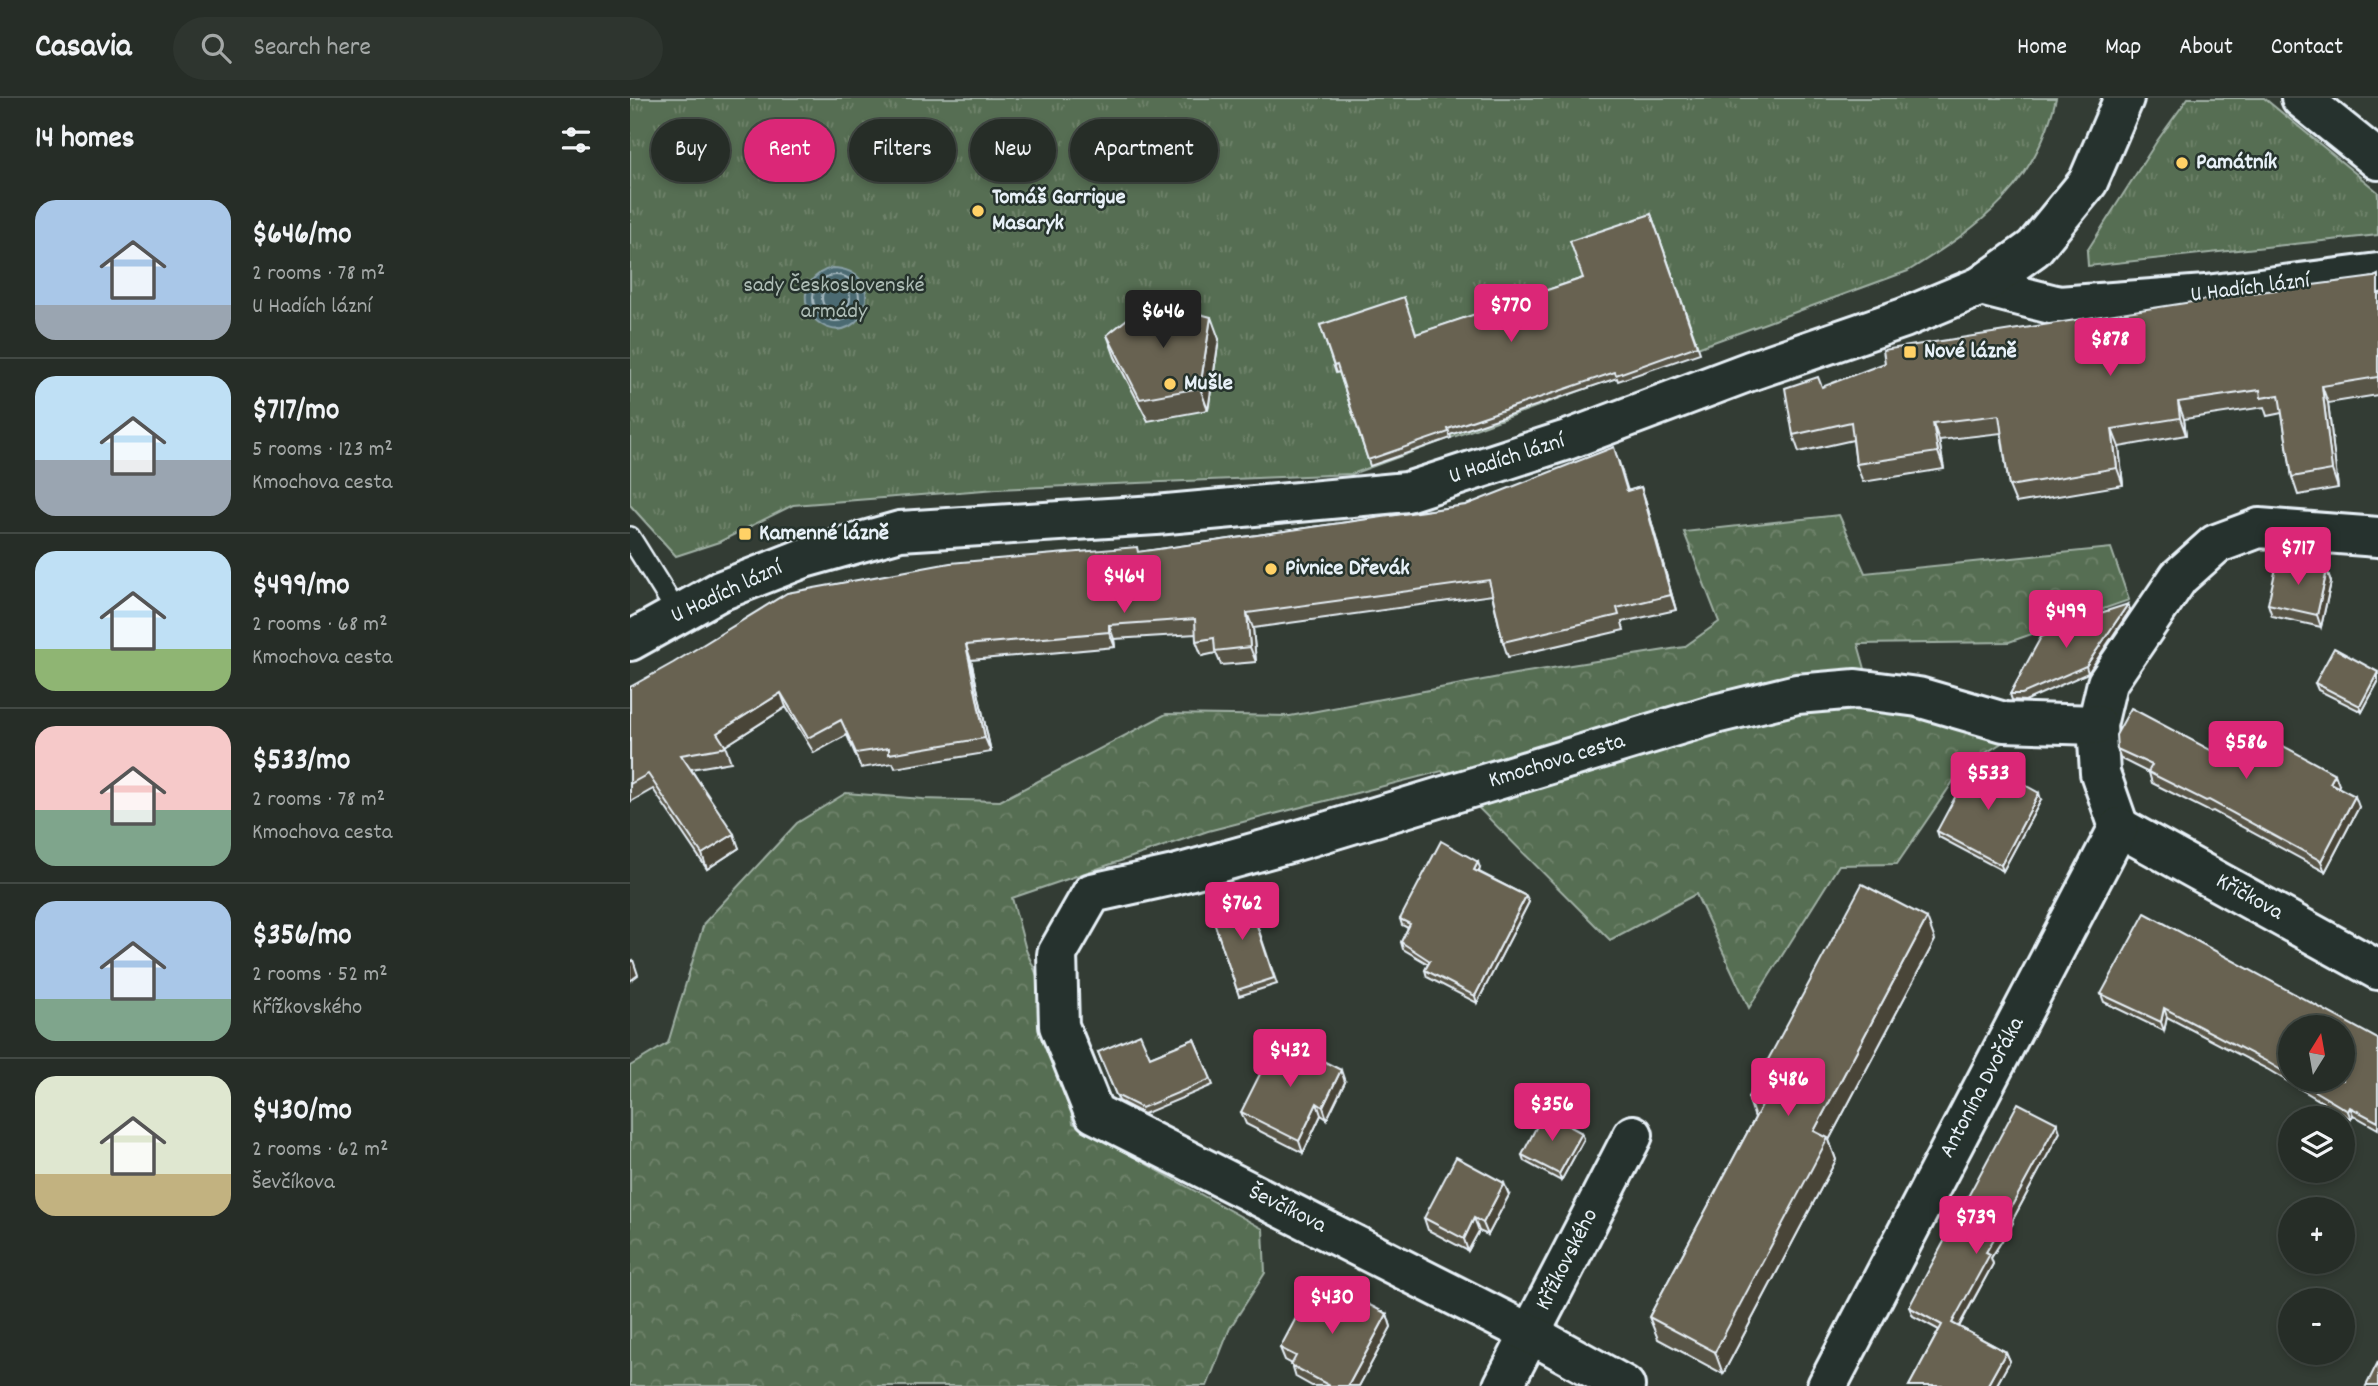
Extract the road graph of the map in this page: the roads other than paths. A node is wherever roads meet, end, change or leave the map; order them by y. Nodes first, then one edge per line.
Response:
1 (2124, 98) edge
2 (2301, 98) edge
3 (2378, 160) edge
4 (2378, 273) edge
5 (1981, 286) junction
6 (630, 537) edge
7 (2378, 537) edge
8 (678, 614) junction
9 (630, 641) edge
10 (2097, 725) junction
11 (2119, 827) junction
12 (1056, 954) joint
13 (2378, 970) edge
14 (1633, 1135) dead end
15 (1531, 1334) junction
16 (1503, 1386) edge
17 (1625, 1386) edge
18 (1827, 1386) edge

1 - 5 street
2 - 3 street
4 - 5 street, U Hadích lázní
5 - 8 street, U Hadích lázní
6 - 8 lane
7 - 10 street
8 - 9 street, U Hadích lázní
10 - 11 street
10 - 12 street, Kmochova cesta
11 - 13 street, Křičkova
11 - 18 street, Antonína Dvořáka
12 - 15 street, Ševčíkova
14 - 15 street, Křížkovského
15 - 16 street, Křížkovského
15 - 17 street, Ševčíkova

